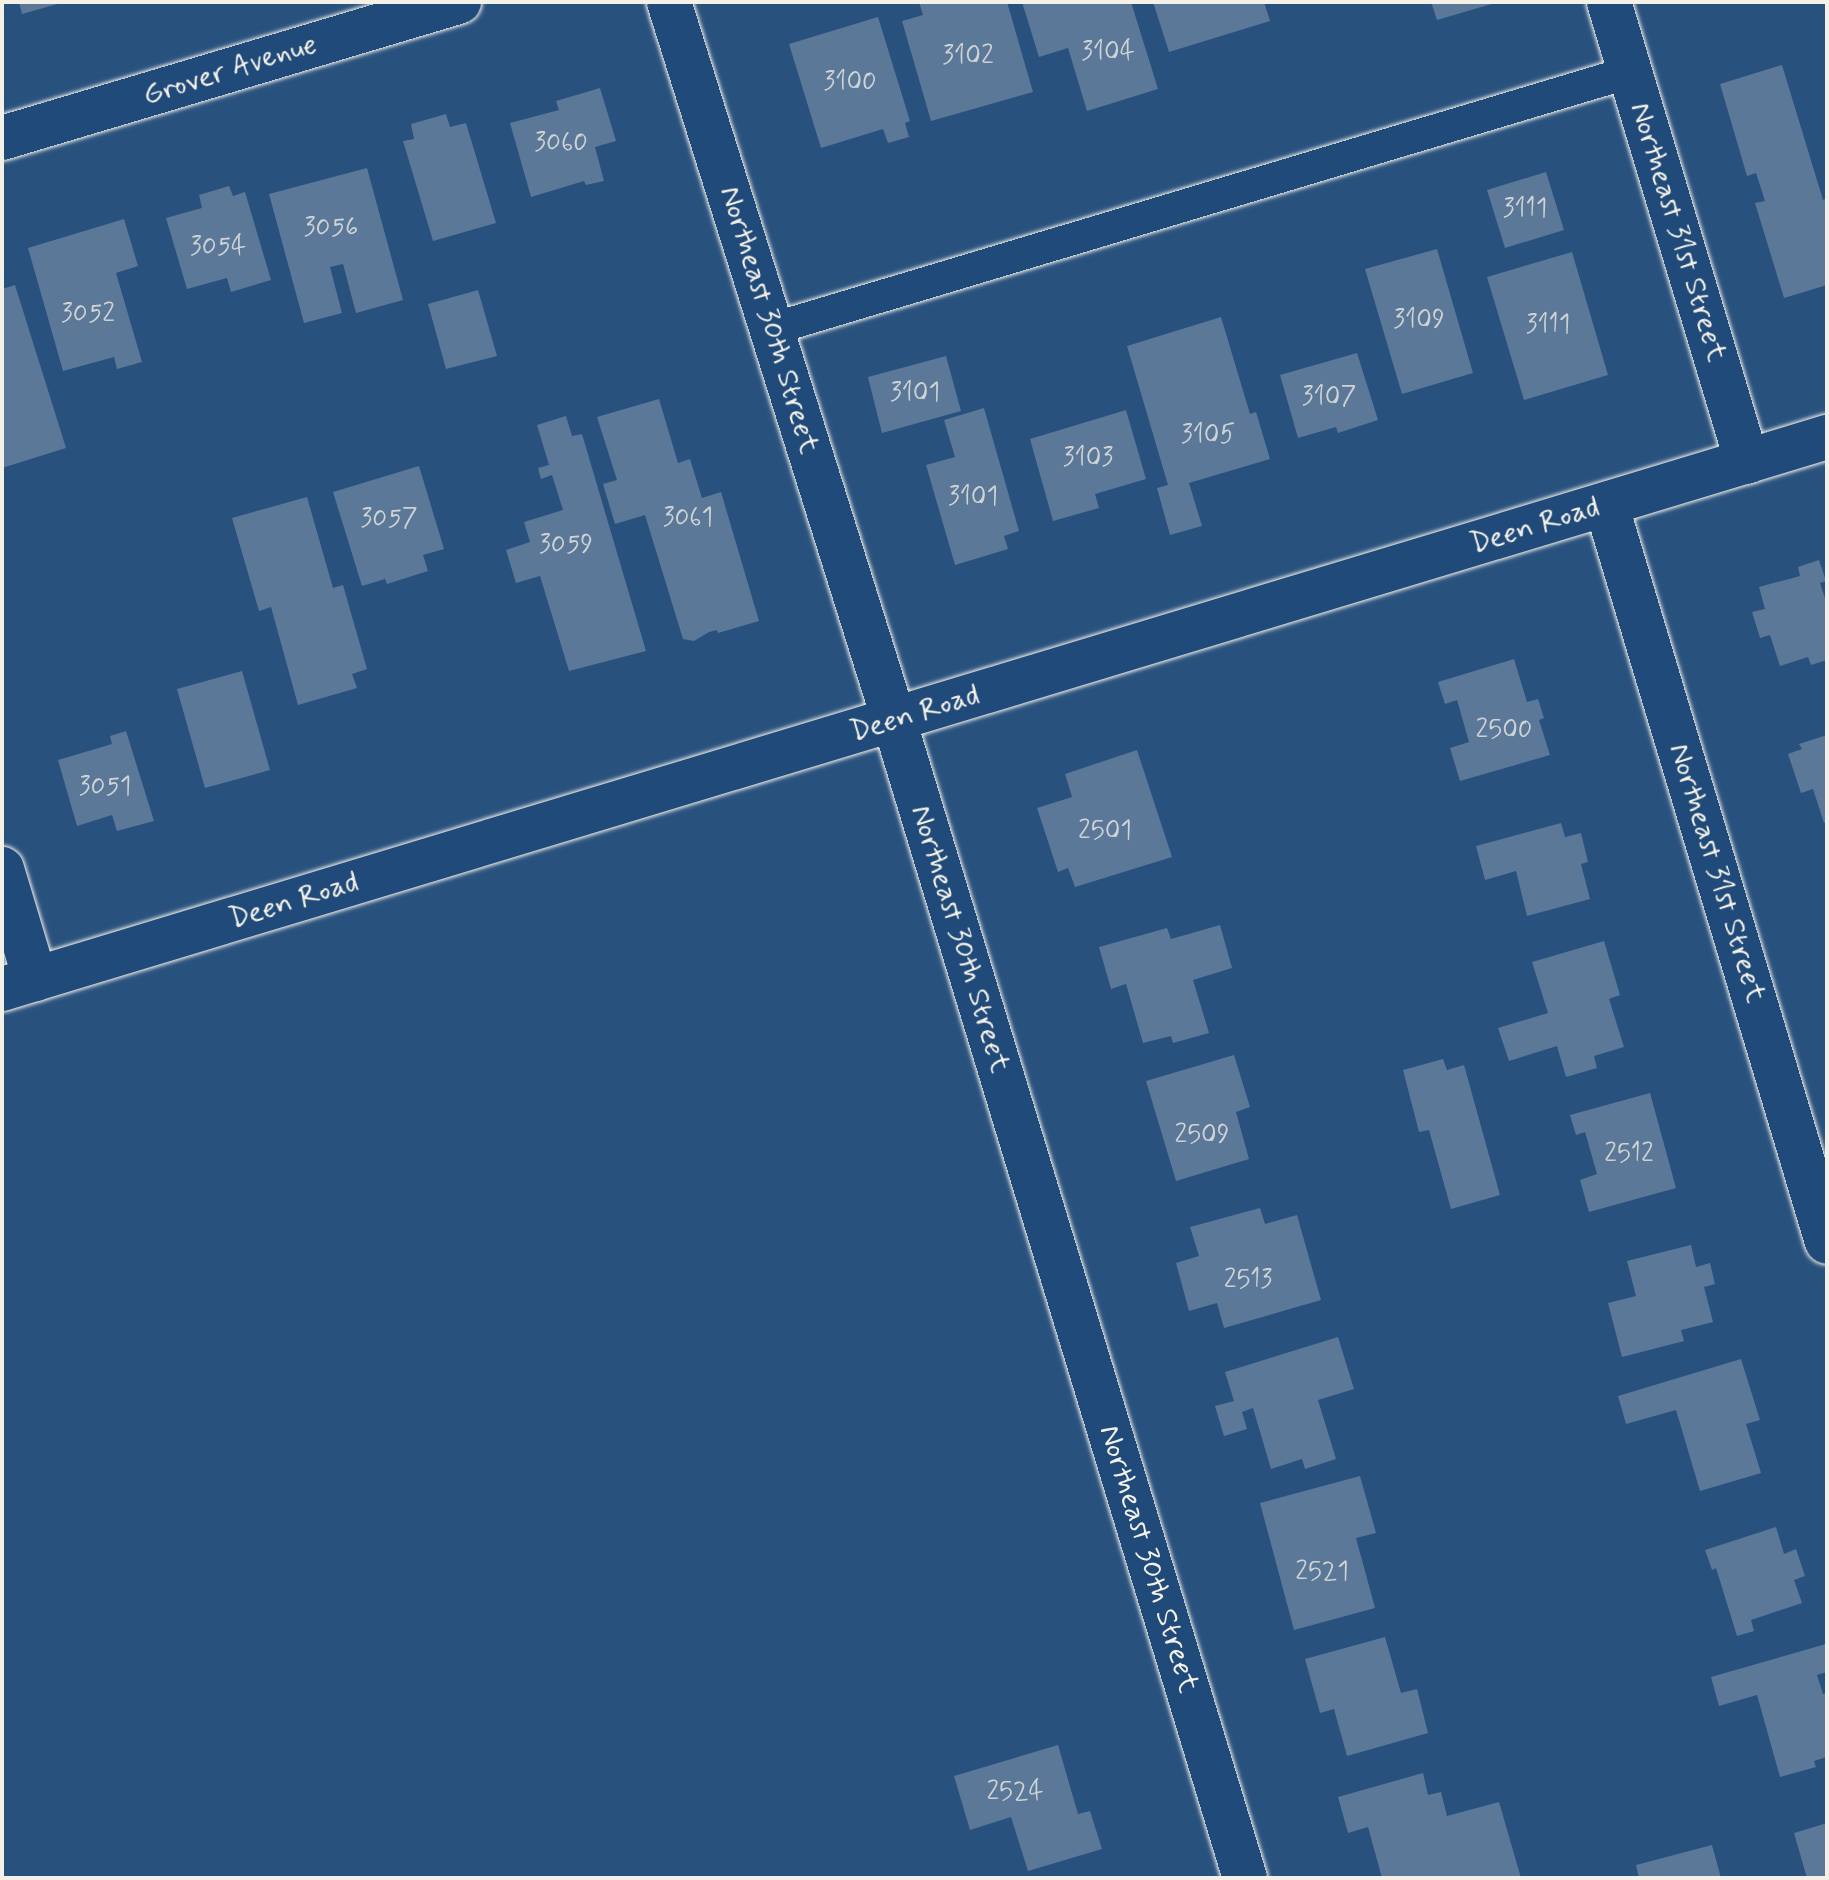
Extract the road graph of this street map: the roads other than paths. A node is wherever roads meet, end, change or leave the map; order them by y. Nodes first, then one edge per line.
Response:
1 (459, 2) edge
2 (669, 2) edge
3 (1609, 2) edge
4 (1630, 72) junction
5 (2, 138) edge
6 (772, 329) junction
7 (1827, 437) edge
8 (1747, 462) junction
9 (1606, 504) junction
10 (894, 720) junction
11 (2, 869) edge
12 (18, 984) edge
13 (1827, 1242) edge
14 (1245, 1878) edge

1 - 5 street, Grover Avenue
2 - 6 street, Northeast 30th Street
3 - 4 street, Northeast 31st Street
4 - 6 lane
4 - 8 street, Northeast 31st Street
6 - 10 street, Northeast 30th Street
7 - 8 street, Deen Road
8 - 9 street, Deen Road
9 - 10 street, Deen Road
9 - 13 street, Northeast 31st Street
10 - 12 street, Deen Road
10 - 14 street, Northeast 30th Street
11 - 12 street

